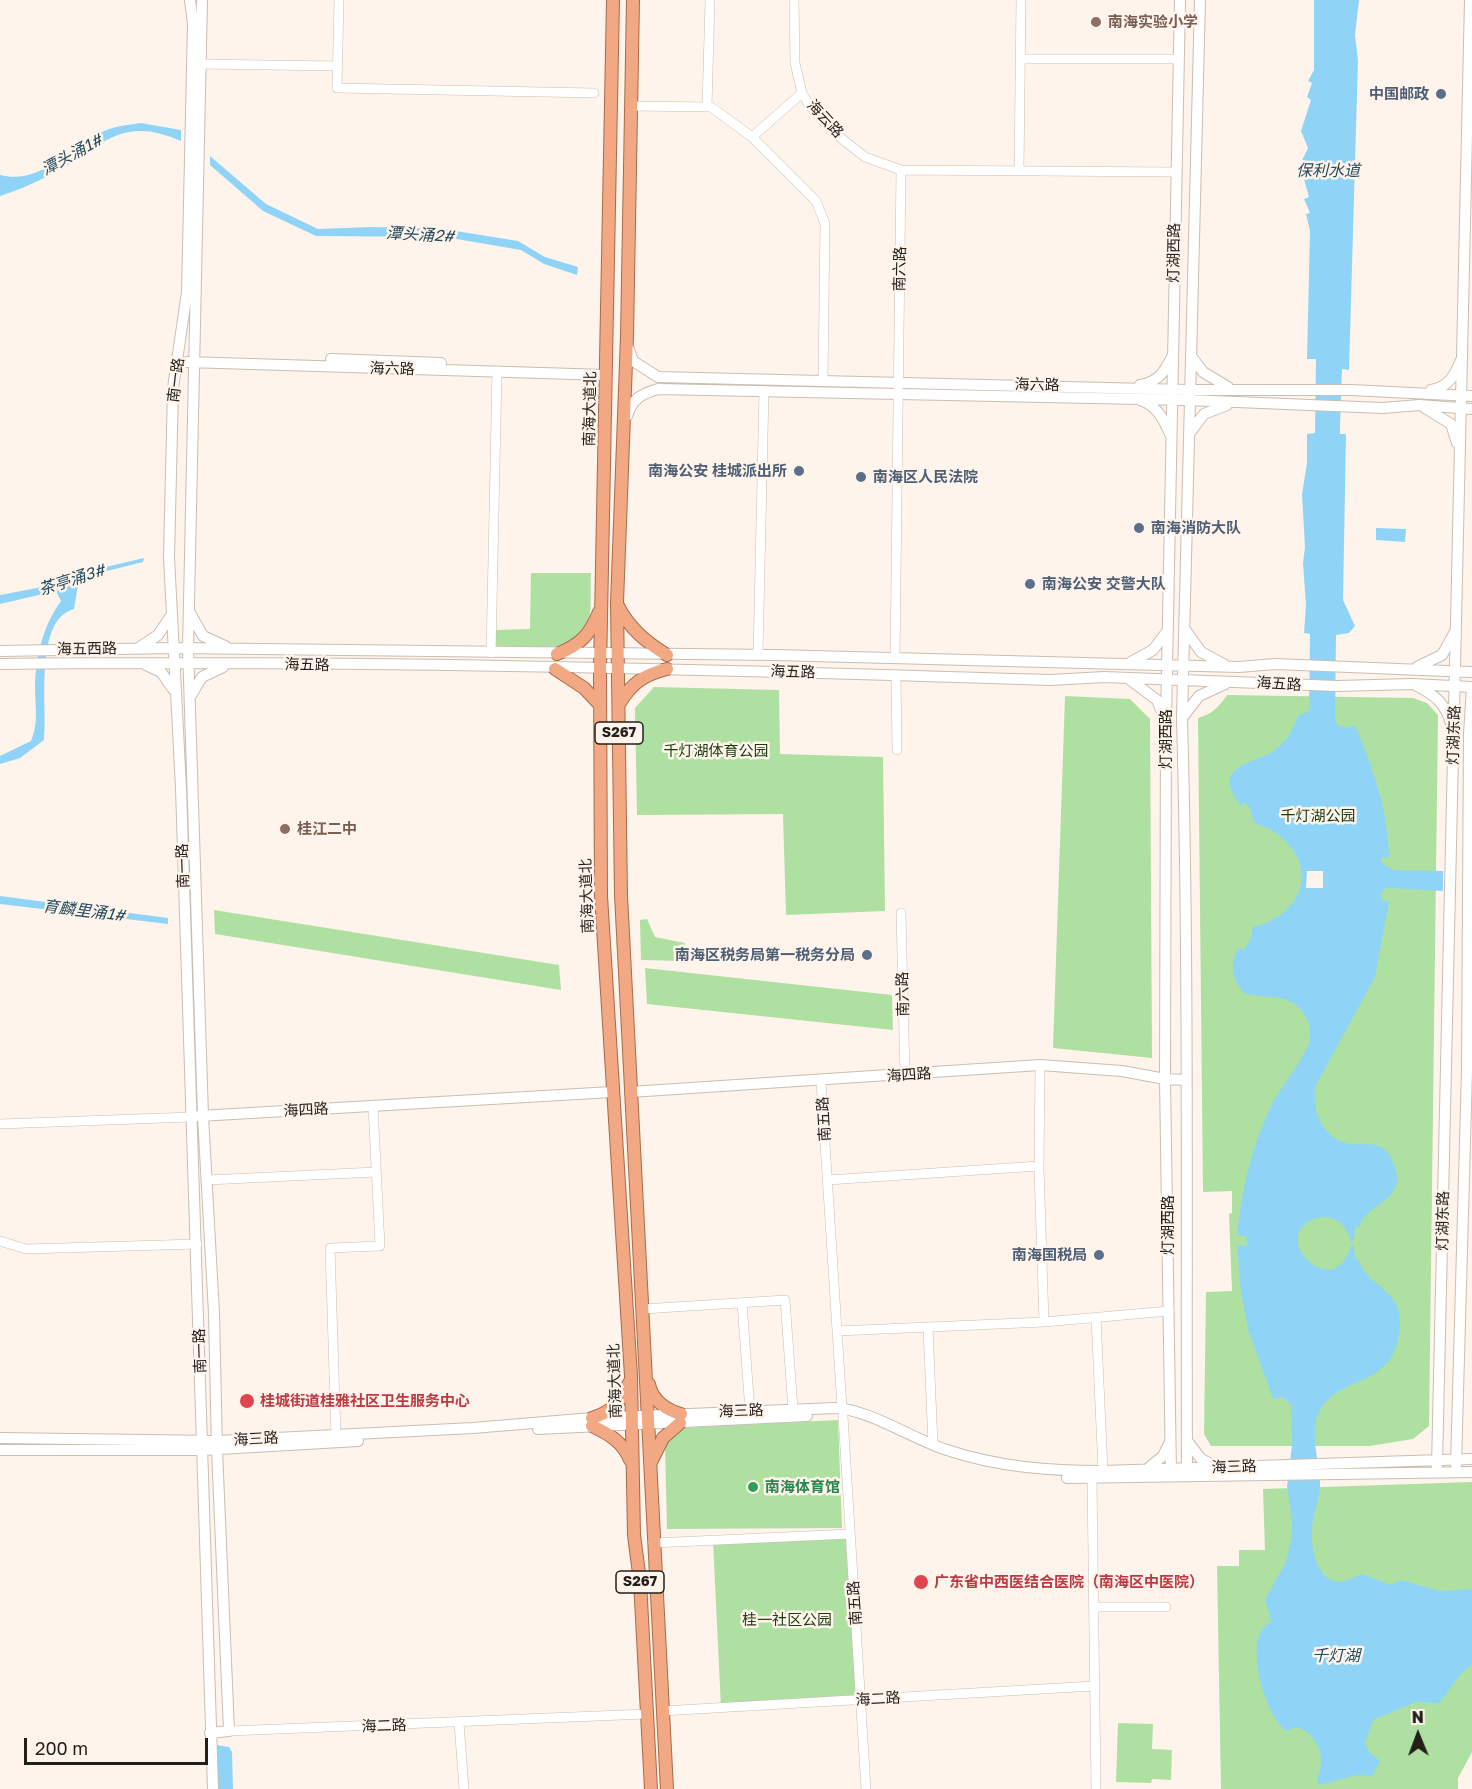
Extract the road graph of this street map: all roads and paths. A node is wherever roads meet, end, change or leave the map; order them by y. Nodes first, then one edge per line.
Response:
1 (190, 0) edge
2 (202, 0) edge
3 (339, 0) edge
4 (613, 0) edge
5 (633, 0) edge
6 (710, 0) edge
7 (794, 0) edge
8 (1021, 0) edge
9 (1180, 0) edge
10 (1200, 0) edge
11 (1470, 0) edge
12 (1021, 59) junction
13 (1179, 59) junction
14 (201, 64) junction
15 (336, 66) junction
16 (594, 93) dead end
17 (802, 93) junction
18 (631, 106) junction
19 (707, 107) junction
20 (752, 137) junction
21 (901, 170) junction
22 (1019, 171) junction
23 (1175, 172) junction
24 (627, 336) junction
25 (1464, 352) junction
26 (1173, 355) junction
27 (1191, 356) junction
28 (178, 358) junction
29 (193, 359) junction
30 (497, 371) junction
31 (606, 372) junction
32 (658, 377) junction
33 (823, 381) junction
34 (898, 388) junction
35 (658, 389) junction
36 (1237, 390) junction
37 (764, 391) junction
38 (1132, 392) junction
39 (1419, 392) junction
40 (1174, 394) junction
41 (1189, 395) junction
42 (1468, 395) edge
43 (1237, 404) junction
44 (1419, 405) junction
45 (1467, 408) edge
46 (624, 424) junction
47 (1171, 437) junction
48 (1187, 437) junction
49 (1466, 438) edge
50 (1460, 463) junction
51 (622, 476) junction
52 (604, 477) junction
53 (602, 602) junction
54 (617, 603) junction
55 (188, 608) junction
56 (173, 610) junction
57 (1458, 627) junction
58 (1185, 629) junction
59 (1168, 630) junction
60 (175, 648) junction
61 (188, 648) junction
62 (136, 649) junction
63 (234, 649) junction
64 (0, 651) edge
65 (491, 653) junction
66 (557, 654) junction
67 (600, 654) junction
68 (618, 654) junction
69 (667, 655) junction
70 (758, 655) junction
71 (895, 658) junction
72 (140, 662) junction
73 (174, 662) junction
74 (188, 663) junction
75 (1127, 663) junction
76 (0, 664) edge
77 (233, 664) junction
78 (1167, 665) junction
79 (1184, 665) junction
80 (1231, 667) junction
81 (555, 669) junction
82 (600, 669) junction
83 (667, 669) junction
84 (1411, 669) junction
85 (619, 670) junction
86 (1456, 671) junction
87 (1472, 672) edge
88 (896, 675) junction
89 (1126, 678) junction
90 (1167, 679) junction
91 (1183, 680) junction
92 (1232, 682) junction
93 (1412, 684) junction
94 (1456, 686) junction
95 (1472, 688) edge
96 (175, 693) junction
97 (189, 700) junction
98 (600, 705) junction
99 (619, 705) junction
100 (1182, 718) junction
101 (1166, 722) junction
102 (1471, 731) edge
103 (1454, 734) junction
104 (897, 750) dead end
105 (901, 912) dead end
106 (1040, 1065) junction
107 (1469, 1070) edge
108 (905, 1075) junction
109 (1165, 1080) junction
110 (1186, 1080) junction
111 (822, 1081) junction
112 (612, 1092) junction
113 (630, 1092) junction
114 (373, 1106) junction
115 (203, 1116) junction
116 (191, 1117) junction
117 (0, 1124) edge
118 (1039, 1166) junction
119 (376, 1172) junction
120 (207, 1180) junction
121 (828, 1180) junction
122 (0, 1241) edge
123 (197, 1244) junction
124 (742, 1303) junction
125 (644, 1309) junction
126 (1168, 1311) junction
127 (1096, 1317) junction
128 (1044, 1322) junction
129 (928, 1327) junction
130 (837, 1331) junction
131 (647, 1375) junction
132 (631, 1376) junction
133 (793, 1409) junction
134 (750, 1411) junction
135 (843, 1412) junction
136 (684, 1420) junction
137 (648, 1421) junction
138 (592, 1422) junction
139 (631, 1422) junction
140 (336, 1435) junction
141 (0, 1438) edge
142 (1170, 1442) junction
143 (1188, 1442) junction
144 (933, 1444) junction
145 (202, 1446) junction
146 (217, 1446) junction
147 (0, 1450) edge
148 (1472, 1459) edge
149 (1456, 1460) junction
150 (632, 1465) junction
151 (650, 1466) junction
152 (1437, 1466) junction
153 (1219, 1468) junction
154 (1146, 1470) junction
155 (1103, 1471) junction
156 (1272, 1471) junction
157 (1456, 1472) junction
158 (1472, 1472) edge
159 (1171, 1473) junction
160 (1187, 1473) junction
161 (1092, 1479) junction
162 (850, 1534) junction
163 (653, 1543) junction
164 (1093, 1607) junction
165 (1166, 1607) dead end
166 (1094, 1686) junction
167 (862, 1700) junction
168 (662, 1711) junction
169 (646, 1714) junction
170 (459, 1723) junction
171 (229, 1731) junction
172 (210, 1732) junction
173 (213, 1789) edge
174 (464, 1789) edge
175 (651, 1789) edge
176 (667, 1789) edge
177 (866, 1789) edge
178 (1096, 1789) edge

1 - 28 main road, 南一路
2 - 14 main road, 南一路
3 - 15 street
4 - 31 highway, 南海大道北
5 - 18 highway, 南海大道北 / S267
6 - 19 street
7 - 17 street, 海云路
8 - 12 street
9 - 13 main road, 灯湖西路
10 - 27 main road, 灯湖西路
11 - 25 main road, 灯湖东路
12 - 13 street
12 - 22 street
13 - 23 main road, 灯湖西路
14 - 15 street
14 - 29 main road, 南一路
15 - 16 street
17 - 20 street
17 - 21 street, 海云路
18 - 19 street
18 - 24 highway, 南海大道北 / S267
19 - 20 street
20 - 33 street
21 - 22 street
21 - 34 street, 南六路
22 - 23 street
23 - 26 main road, 灯湖西路
24 - 32 main road
24 - 46 highway, 南海大道北 / S267
25 - 39 main road
25 - 42 main road, 灯湖东路
26 - 38 main road
26 - 40 main road, 灯湖西路
27 - 36 main road
27 - 41 main road, 灯湖西路
28 - 29 main road, 海六路
28 - 56 main road, 南一路
29 - 30 main road, 海六路
29 - 31 main road, 海六路
29 - 55 main road, 南一路
30 - 31 main road, 海六路
30 - 65 street
31 - 52 highway, 南海大道北
32 - 33 main road, 海六路
32 - 35 main road
33 - 34 main road, 海六路
34 - 37 main road, 海六路
34 - 38 main road, 海六路
34 - 71 street, 南六路
35 - 37 main road, 海六路
35 - 46 main road, 海六路
36 - 39 main road, 海六路
36 - 41 main road, 海六路
37 - 70 street
38 - 40 main road, 海六路
38 - 47 main road
39 - 42 main road, 海六路
40 - 41 main road, 海六路
40 - 47 main road, 灯湖西路
41 - 43 main road, 海六路
41 - 48 main road, 灯湖西路
42 - 45 main road, 灯湖东路
43 - 44 main road, 海六路
43 - 48 main road
44 - 45 main road, 海六路
44 - 50 main road
45 - 49 main road, 灯湖东路
46 - 51 highway, 南海大道北 / S267
47 - 59 main road, 灯湖西路
48 - 58 main road, 灯湖西路
49 - 50 main road, 灯湖东路
50 - 57 main road, 灯湖东路
51 - 52 highway
51 - 54 highway, 南海大道北 / S267
52 - 53 highway, 南海大道北
53 - 66 highway
53 - 67 highway, 南海大道北
54 - 68 highway, 南海大道北 / S267
54 - 69 highway
55 - 61 main road, 南一路
55 - 63 main road
56 - 60 main road, 南一路
56 - 62 main road
57 - 84 main road
57 - 86 main road, 灯湖东路
58 - 79 main road, 灯湖西路
58 - 80 main road
59 - 75 main road
59 - 78 main road, 灯湖西路
60 - 61 main road, 海五西路
60 - 62 main road, 海五西路
60 - 73 main road, 南一路
61 - 63 main road, 海五西路
61 - 74 main road, 南一路
62 - 64 main road, 海五西路
63 - 65 main road, 海五西路
65 - 66 main road, 海五西路
66 - 67 main road, 海五西路
67 - 68 main road, 海五西路
67 - 82 highway, 南海大道北
68 - 69 main road, 海五西路
68 - 85 highway, 南海大道北 / S267
69 - 70 main road, 海五西路
70 - 71 main road, 海五西路
71 - 75 main road, 海五西路
72 - 73 main road, 海五西路
72 - 76 main road, 海五西路
72 - 96 main road
73 - 74 main road, 海五路
73 - 96 main road, 南一路
74 - 77 main road, 海五路
74 - 97 main road, 南一路
75 - 78 main road, 海五西路
77 - 81 main road, 海五路
77 - 97 main road
78 - 79 main road, 海五西路
78 - 90 main road, 灯湖西路
79 - 80 main road, 海五西路
79 - 91 main road, 灯湖西路
80 - 84 main road, 海五西路
81 - 82 main road, 海五路
81 - 98 highway
82 - 85 main road, 海五路
82 - 98 highway, 南海大道北
83 - 85 main road, 海五路
83 - 88 main road, 海五路
83 - 99 highway
84 - 86 main road, 海五西路
85 - 99 highway, 南海大道北 / S267
86 - 87 main road, 海五西路
86 - 94 main road, 灯湖东路
88 - 89 main road, 海五路
88 - 104 street
89 - 90 main road, 海五路
89 - 101 main road
90 - 91 main road, 海五路
90 - 101 main road, 灯湖西路
91 - 92 main road, 海五路
91 - 100 main road, 灯湖西路
92 - 93 main road, 海五路
92 - 100 main road
93 - 94 main road, 海五路
93 - 103 main road
94 - 95 main road, 海五路
94 - 103 main road, 灯湖东路
95 - 102 main road, 灯湖东路
96 - 116 main road, 南一路
97 - 115 main road, 南一路
98 - 112 highway, 南海大道北 / S267
99 - 113 highway, 南海大道北 / S267
100 - 110 main road, 灯湖西路
101 - 109 main road, 灯湖西路
102 - 107 main road, 灯湖东路
103 - 152 main road, 灯湖东路
105 - 108 street, 南六路
106 - 108 main road, 海四路
106 - 109 main road, 海四路
106 - 118 street
107 - 149 main road, 灯湖东路
108 - 111 main road, 海四路
109 - 110 main road, 海四路
109 - 126 main road, 灯湖西路
110 - 143 main road, 灯湖西路
111 - 113 main road, 海四路
111 - 121 street, 南五路
112 - 114 main road, 海四路
112 - 132 highway, 南海大道北 / S267
113 - 125 highway, 南海大道北 / S267
114 - 115 main road, 海四路
114 - 119 street
115 - 116 main road, 海四路
115 - 120 main road, 南一路
116 - 117 street, 海四路
116 - 123 main road, 南一路
118 - 121 street
118 - 128 street
119 - 120 street
119 - 140 street
120 - 146 main road, 南一路
121 - 130 street, 南五路
122 - 123 street
123 - 145 main road, 南一路
124 - 125 street
124 - 133 street
124 - 134 street
125 - 131 highway, 南海大道北 / S267
126 - 127 street
126 - 142 main road, 灯湖西路
127 - 128 street
127 - 155 street
128 - 129 street
129 - 130 street
129 - 144 street
130 - 135 street, 南五路
131 - 136 highway
131 - 137 highway, 南海大道北 / S267
132 - 138 highway
132 - 139 highway, 南海大道北 / S267
133 - 134 main road, 海三路
133 - 135 main road, 海三路
134 - 136 main road, 海三路
135 - 136 main road, 海三路
135 - 144 main road, 海三路
135 - 161 main road, 海三路
135 - 162 street, 南五路
136 - 137 main road, 海三路
136 - 151 highway
137 - 139 main road, 海三路
137 - 151 highway, 南海大道北 / S267
138 - 139 main road, 海三路
138 - 140 main road, 海三路
138 - 146 main road, 海三路
138 - 150 highway
139 - 150 highway, 南海大道北 / S267
140 - 146 main road, 海三路
141 - 145 main road, 海三路
142 - 154 main road
142 - 159 main road, 灯湖西路
143 - 153 main road
143 - 160 main road, 灯湖西路
144 - 155 main road, 海三路
145 - 146 main road, 海三路
145 - 147 main road, 海三路
145 - 172 main road, 南一路
146 - 171 main road, 南一路
148 - 149 main road, 海三路
149 - 152 main road, 海三路
149 - 157 main road, 灯湖东路
150 - 169 highway, 南海大道北 / S267
151 - 163 highway, 南海大道北 / S267
152 - 156 main road, 海三路
152 - 157 main road, 海三路
153 - 156 main road, 海三路
153 - 160 main road, 海三路
154 - 155 main road, 海三路
154 - 159 main road, 海三路
156 - 160 main road, 海三路
157 - 158 main road, 海三路
159 - 160 main road, 海三路
159 - 161 main road, 海三路
161 - 164 street
162 - 163 street
162 - 167 street, 南五路
163 - 168 highway, 南海大道北 / S267
164 - 165 street
164 - 166 street
166 - 167 street, 海二路
166 - 178 street
167 - 168 street, 海二路
167 - 177 street, 南五路
168 - 176 highway, 南海大道北 / S267
169 - 170 street, 海二路
169 - 175 highway, 南海大道北 / S267
170 - 171 street, 海二路
170 - 174 street
171 - 172 main road
172 - 173 main road, 南一路

